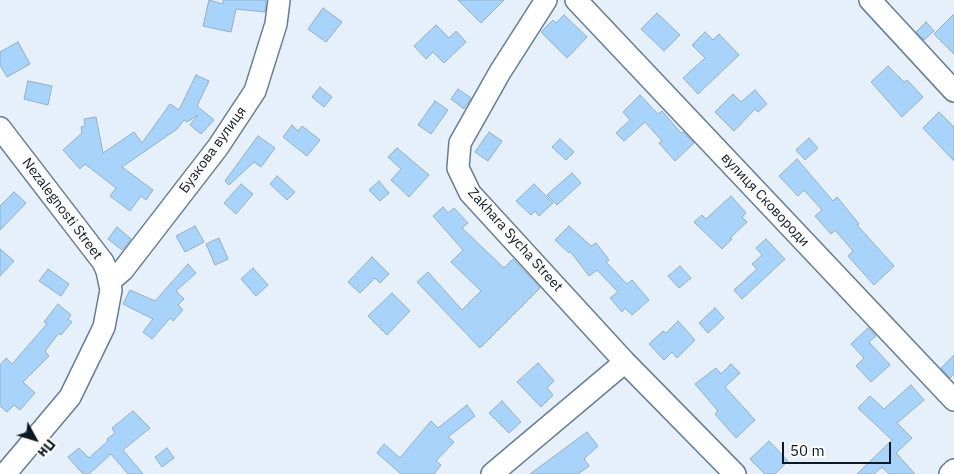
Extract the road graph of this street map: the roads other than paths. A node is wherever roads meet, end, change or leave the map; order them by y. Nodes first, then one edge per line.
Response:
1 (279, 0) edge
2 (546, 0) edge
3 (576, 0) edge
4 (870, 0) edge
5 (954, 91) edge
6 (0, 128) edge
7 (110, 281) junction
8 (626, 362) junction
9 (954, 400) edge
10 (954, 470) edge
11 (6, 474) edge
12 (492, 474) edge
13 (736, 474) edge
14 (950, 474) edge

1 - 7 street, Бузкова вулиця
2 - 8 street, Zakhara Sycha Street
3 - 9 street, вулиця Сковороди
4 - 5 street
6 - 7 street, Nezalegnosti Street
7 - 11 street, Nezalegnosti Street
8 - 12 street
8 - 13 street, Zakhara Sycha Street
10 - 14 street

